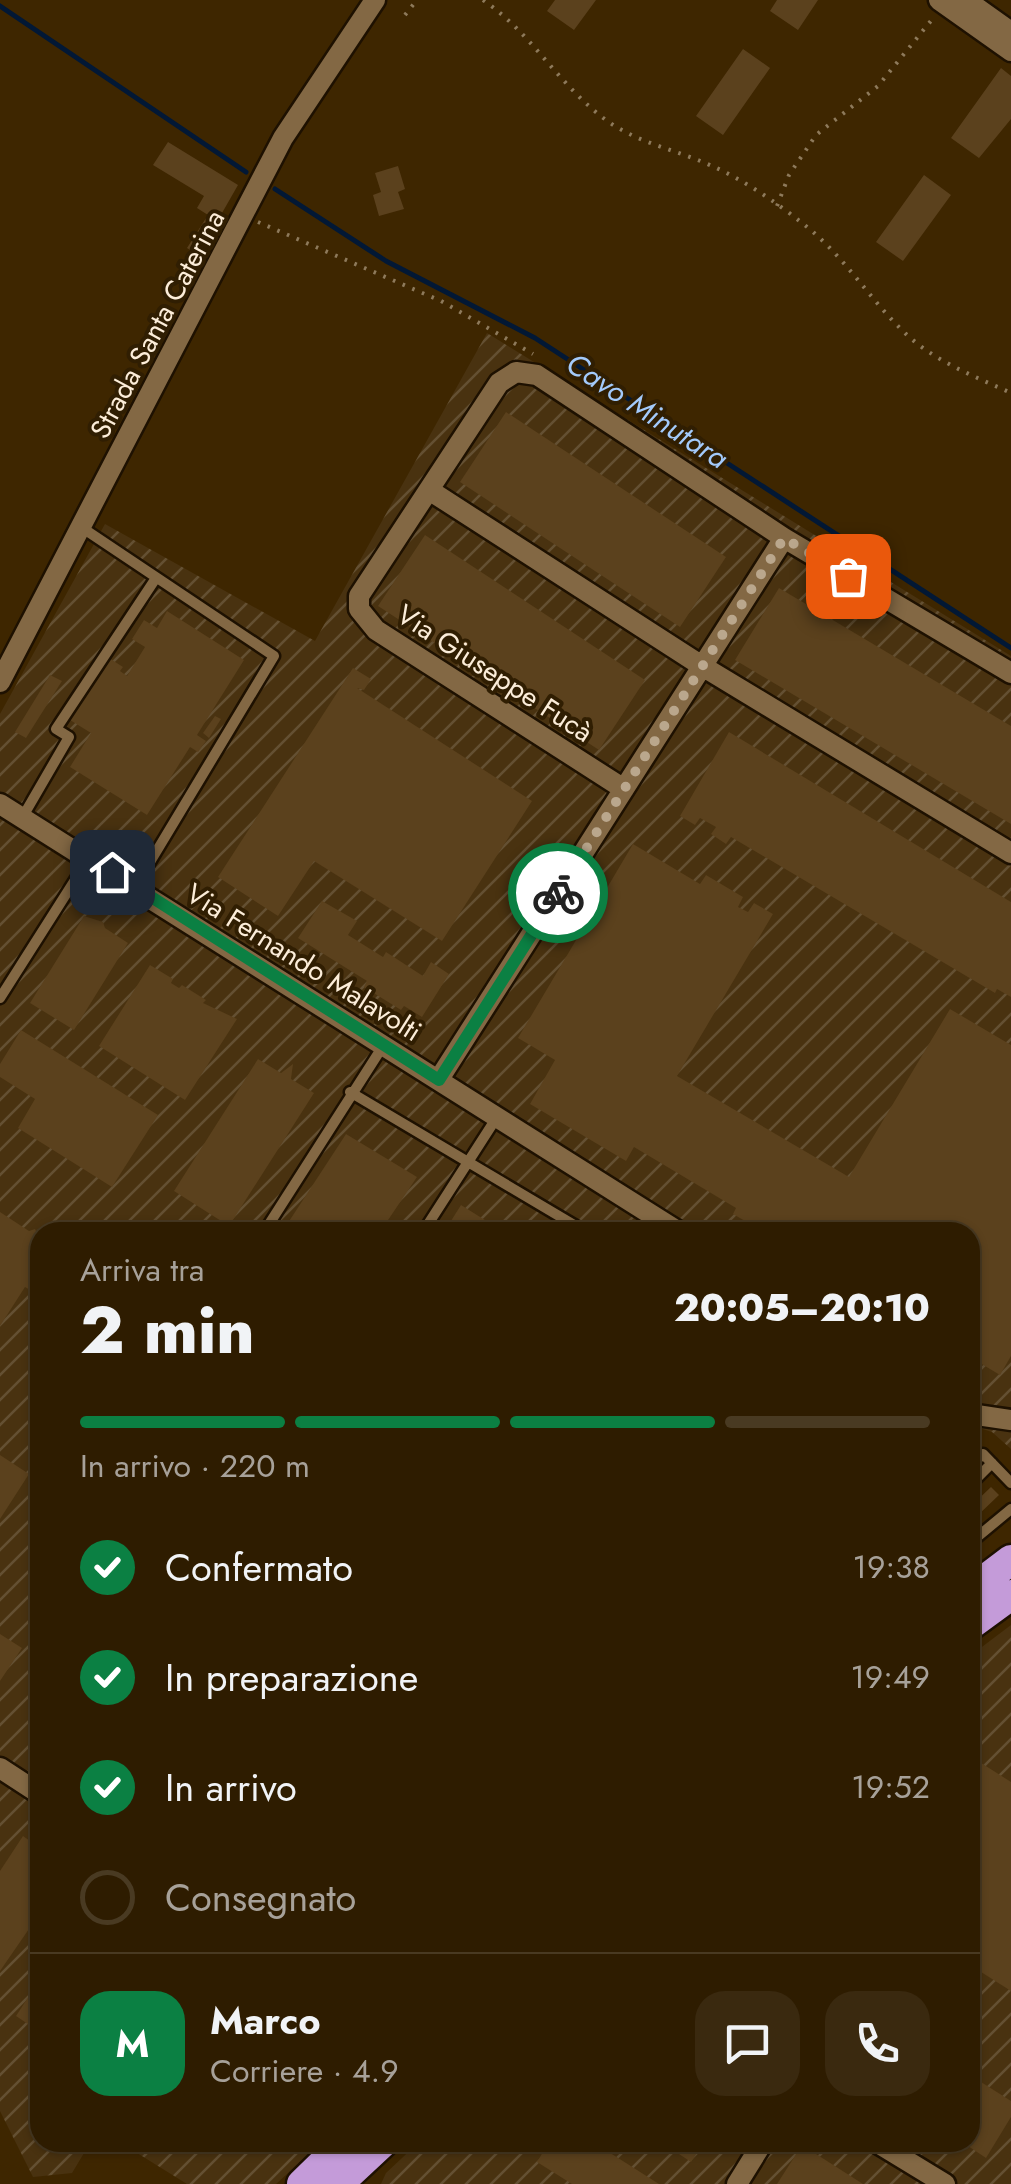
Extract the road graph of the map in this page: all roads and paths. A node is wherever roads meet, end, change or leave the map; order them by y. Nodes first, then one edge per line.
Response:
1 (374, 0) edge
2 (417, 0) edge
3 (483, 0) edge
4 (966, 0) edge
5 (941, 2) edge
6 (405, 15) dead end
7 (1011, 32) edge
8 (1011, 50) edge
9 (777, 206) junction
10 (1011, 393) edge
11 (429, 490) junction
12 (81, 527) junction
13 (784, 538) junction
14 (156, 578) junction
15 (702, 666) junction
16 (1011, 673) edge
17 (0, 682) edge
18 (624, 789) junction
19 (0, 804) edge
20 (22, 818) junction
21 (1011, 853) edge
22 (89, 857) junction
23 (136, 887) junction
24 (0, 998) edge
25 (384, 1045) junction
26 (439, 1080) junction
27 (350, 1092) junction
28 (497, 1116) junction
29 (469, 1161) junction
30 (270, 1222) edge
31 (429, 1222) edge
32 (570, 1222) edge
33 (662, 1222) edge
34 (980, 1457) edge
35 (992, 1463) junction
36 (980, 1475) edge
37 (1011, 1483) edge
38 (1011, 1510) edge
39 (980, 1532) edge
40 (1011, 1560) edge
41 (980, 1583) edge
42 (1011, 1595) edge
43 (980, 1618) edge
44 (0, 1768) edge
45 (30, 1788) edge
46 (335, 2152) edge
47 (373, 2152) edge
48 (378, 2152) edge
49 (757, 2152) edge
50 (892, 2152) edge
51 (302, 2184) edge
52 (338, 2184) edge
53 (362, 2184) edge
54 (737, 2184) edge
55 (944, 2184) edge

1 - 12 street, Strada Santa Caterina
2 - 6 path
3 - 9 path
4 - 7 street
5 - 8 street
5 - 9 path
9 - 10 path
11 - 13 street, Via Giuseppe Fucà
11 - 15 street
11 - 18 street, Via Giuseppe Fucà
12 - 14 lane
12 - 17 street, Strada Santa Caterina
13 - 15 street
13 - 16 street, Via Giuseppe Fucà
14 - 20 lane
14 - 23 lane
15 - 18 street
15 - 21 street
18 - 26 street
19 - 20 street, Via Fernando Malavolti
20 - 22 street, Via Fernando Malavolti
22 - 23 street, Via Fernando Malavolti
22 - 24 lane
23 - 25 street, Via Fernando Malavolti
25 - 26 street, Via Fernando Malavolti
25 - 27 lane
26 - 28 street, Via Fernando Malavolti
27 - 29 lane
27 - 30 lane
28 - 29 lane
28 - 33 street, Via Fernando Malavolti
29 - 31 lane
29 - 32 lane
34 - 35 lane
35 - 36 lane
35 - 37 lane
38 - 39 lane
40 - 41 highway
42 - 43 highway
44 - 45 street
46 - 51 highway
47 - 52 highway
48 - 53 highway
49 - 54 street
50 - 55 street

